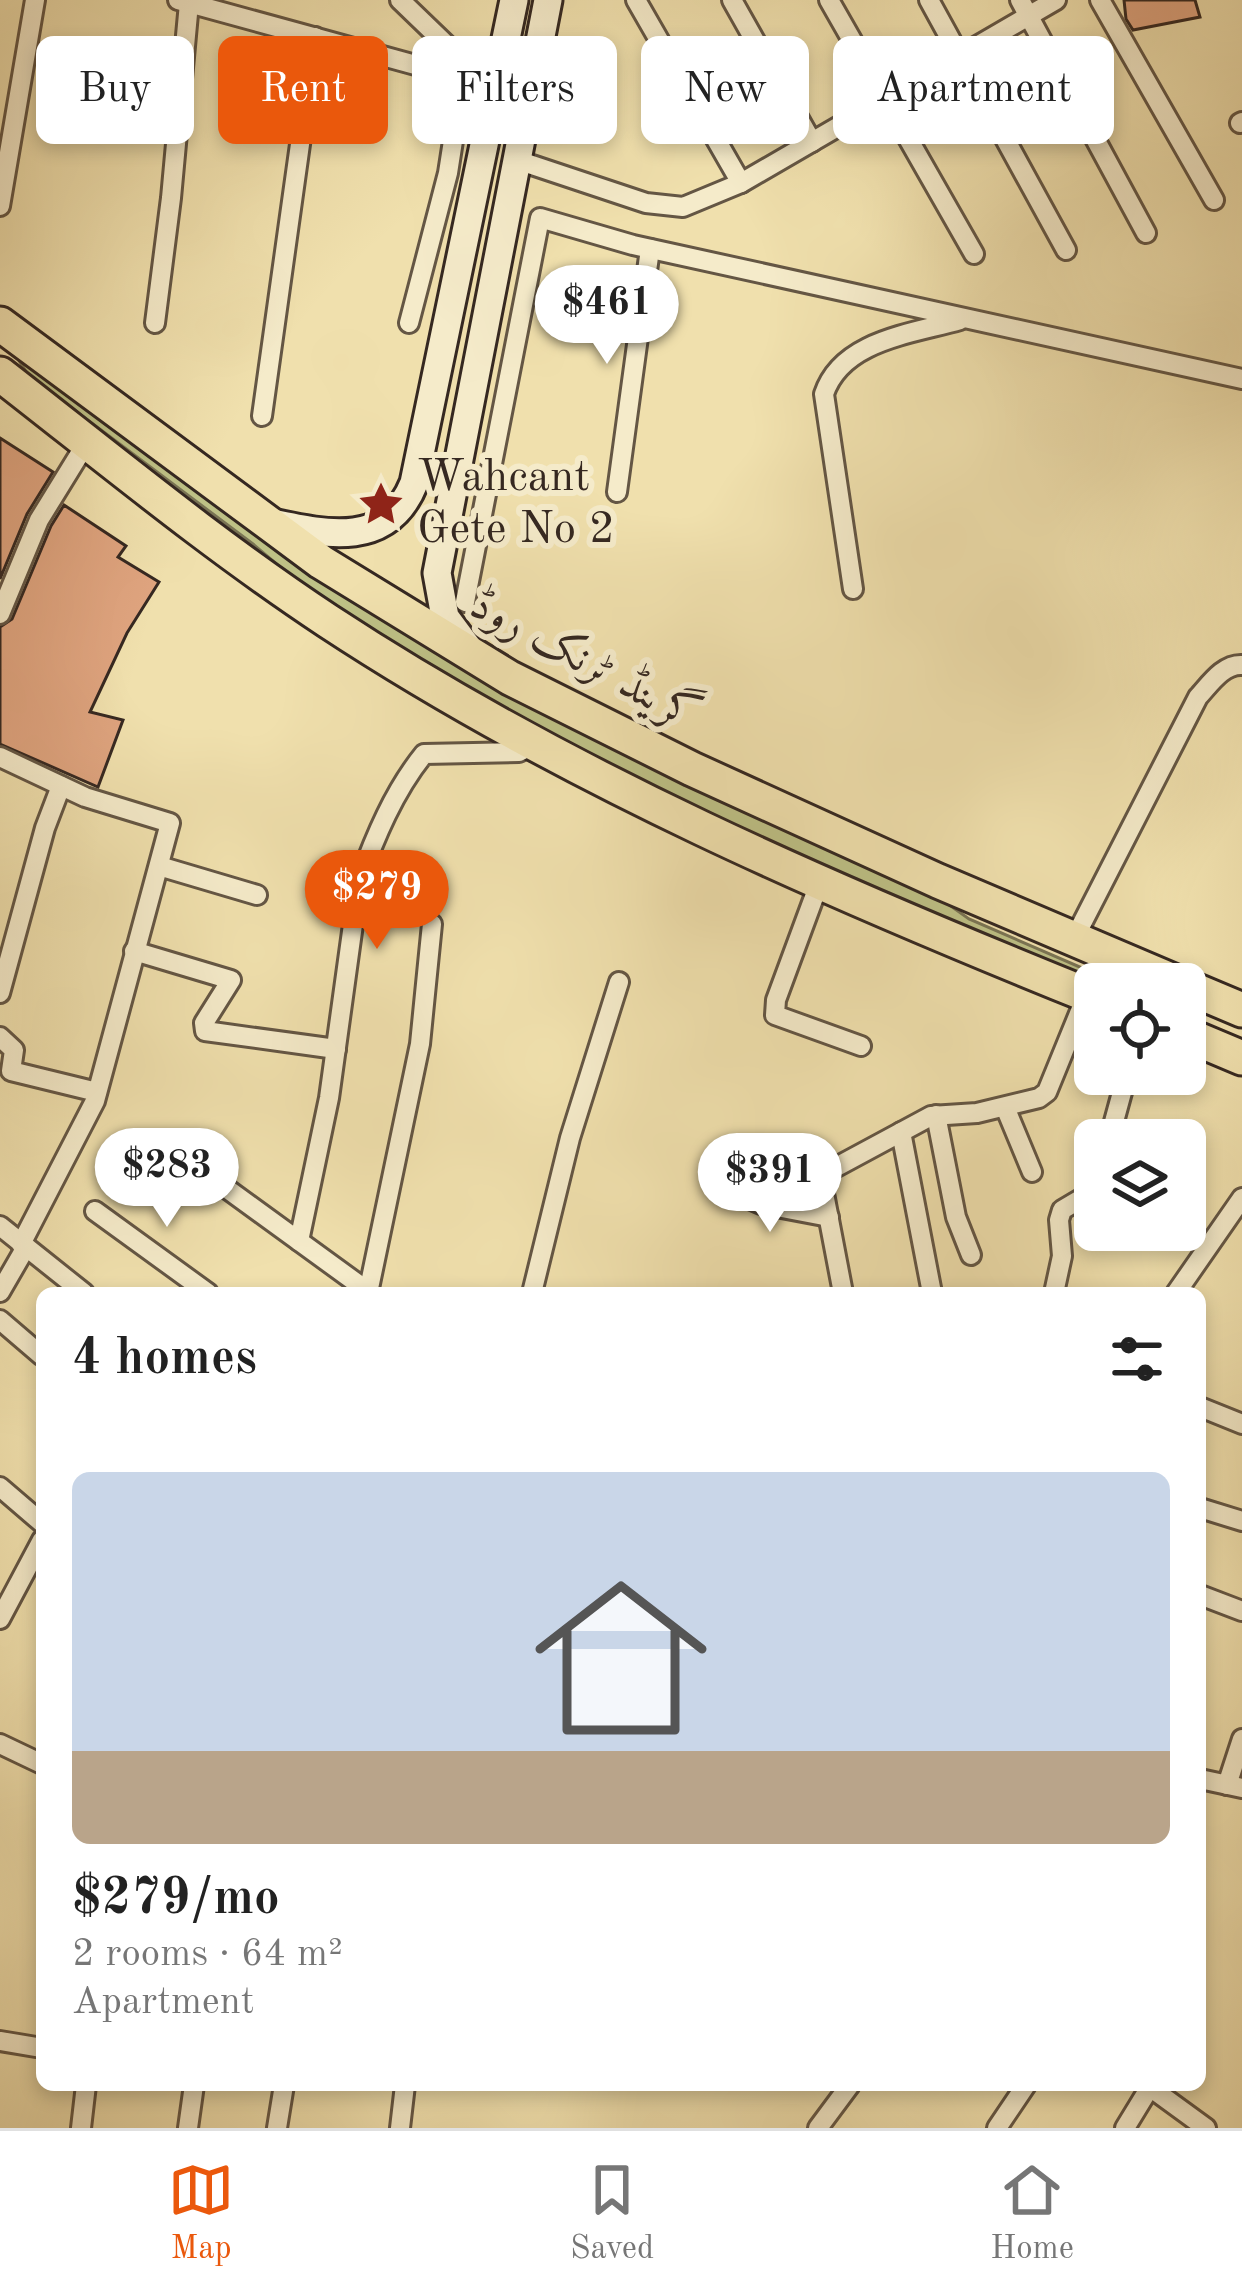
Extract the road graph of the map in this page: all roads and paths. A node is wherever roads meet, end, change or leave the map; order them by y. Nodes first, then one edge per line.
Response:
1 (35, 0) edge
2 (400, 0) edge
3 (514, 0) edge
4 (548, 0) edge
5 (636, 0) edge
6 (732, 0) edge
7 (829, 0) edge
8 (929, 0) edge
9 (1056, 0) edge
10 (1100, 0) edge
11 (183, 1) edge
12 (1024, 8) edge
13 (311, 36) edge
14 (438, 36) edge
15 (507, 36) edge
16 (541, 36) edge
17 (849, 36) edge
18 (950, 36) edge
19 (986, 36) edge
20 (833, 130) edge
21 (812, 142) junction
22 (300, 144) edge
23 (453, 144) edge
24 (484, 144) edge
25 (520, 144) edge
26 (911, 144) edge
27 (1009, 144) edge
28 (517, 160) junction
29 (741, 183) junction
30 (1214, 200) dead end
31 (0, 206) edge
32 (1146, 233) dead end
33 (650, 249) junction
34 (1066, 250) dead end
35 (974, 254) dead end
36 (964, 319) junction
37 (409, 322) dead end
38 (155, 323) dead end
39 (0, 324) edge
40 (0, 374) edge
41 (1242, 379) edge
42 (262, 416) dead end
43 (87, 442) junction
44 (617, 492) dead end
45 (262, 521) junction
46 (853, 589) dead end
47 (465, 602) dead end
48 (0, 614) edge
49 (481, 662) junction
50 (1242, 665) edge
51 (536, 743) junction
52 (0, 757) edge
53 (61, 786) junction
54 (159, 866) junction
55 (820, 880) junction
56 (257, 895) dead end
57 (432, 924) dead end
58 (1074, 939) junction
59 (134, 952) junction
60 (1131, 963) edge
61 (620, 982) dead end
62 (1074, 989) edge
63 (0, 993) edge
64 (1206, 995) edge
65 (1242, 1010) edge
66 (1074, 1033) edge
67 (0, 1037) edge
68 (1206, 1043) edge
69 (861, 1046) dead end
70 (336, 1049) junction
71 (1242, 1058) edge
72 (5, 1076) edge
73 (97, 1092) junction
74 (1005, 1107) junction
75 (936, 1115) junction
76 (901, 1132) junction
77 (160, 1141) dead end
78 (1032, 1172) dead end
79 (729, 1190) dead end
80 (1242, 1198) edge
81 (1074, 1203) edge
82 (95, 1211) dead end
83 (829, 1217) junction
84 (0, 1226) edge
85 (299, 1241) junction
86 (24, 1245) junction
87 (971, 1255) dead end
88 (76, 1287) edge
89 (200, 1287) edge
90 (362, 1287) edge
91 (370, 1287) edge
92 (533, 1287) edge
93 (842, 1287) edge
94 (931, 1287) edge
95 (1055, 1287) edge
96 (1180, 1287) edge
97 (0, 1292) edge
98 (0, 1320) edge
99 (36, 1351) edge
100 (1206, 1409) edge
101 (1242, 1424) edge
102 (0, 1487) edge
103 (1206, 1510) edge
104 (36, 1518) edge
105 (1242, 1521) edge
106 (36, 1551) edge
107 (1206, 1597) edge
108 (1242, 1611) edge
109 (0, 1618) edge
110 (1242, 1739) edge
111 (0, 1744) edge
112 (36, 1761) edge
113 (1235, 1786) edge
114 (0, 2042) edge
115 (36, 2047) edge
116 (85, 2091) edge
117 (193, 2091) edge
118 (283, 2091) edge
119 (404, 2091) edge
120 (846, 2091) edge
121 (1022, 2091) edge
122 (1145, 2091) edge
123 (1155, 2091) edge
124 (80, 2128) edge
125 (188, 2128) edge
126 (277, 2128) edge
127 (400, 2128) edge
128 (818, 2128) edge
129 (997, 2128) edge
130 (1125, 2128) edge
131 (1206, 2128) edge

1 - 31 street
2 - 14 street
3 - 15 main road
4 - 16 main road
5 - 29 street
6 - 21 street
7 - 17 street
8 - 18 street
9 - 12 street
10 - 30 street
11 - 13 street
11 - 38 street
12 - 19 street
12 - 32 street
20 - 21 street
21 - 29 street
22 - 42 street
23 - 37 street
24 - 45 main road
25 - 28 main road
26 - 35 street
27 - 34 street
28 - 29 street
28 - 49 main road
33 - 36 street
33 - 44 street
33 - 47 street
36 - 41 street
36 - 46 street
39 - 45 highway, گرینڈ ٹرنک روڈ
40 - 43 highway, گرینڈ ٹرنک روڈ
43 - 48 street
43 - 51 highway, گرینڈ ٹرنک روڈ
45 - 49 highway, گرینڈ ٹرنک روڈ
49 - 58 highway, گرینڈ ٹرنک روڈ
50 - 58 street
51 - 55 highway, گرینڈ ٹرنک روڈ
51 - 70 street
52 - 53 street
53 - 54 street
53 - 63 street
54 - 56 street
54 - 59 street
55 - 62 highway, گرینڈ ٹرنک روڈ
55 - 69 street
57 - 91 street
58 - 60 highway, گرینڈ ٹرنک روڈ
59 - 70 street
59 - 73 street
61 - 92 street
64 - 65 highway, گرینڈ ٹرنک روڈ
66 - 74 street
67 - 72 street
68 - 71 highway
70 - 85 street
72 - 73 street
73 - 86 street
74 - 75 street
74 - 78 street
75 - 76 street
75 - 87 street
76 - 83 street
76 - 94 street
77 - 85 street
79 - 83 street
80 - 96 street
81 - 95 street
82 - 89 street
83 - 93 street
84 - 86 street
85 - 90 street
86 - 88 street
86 - 97 street
98 - 99 street
100 - 101 street
102 - 104 street
103 - 105 street
106 - 109 street
107 - 108 street
110 - 113 street
111 - 112 street
114 - 115 street
116 - 124 street
117 - 125 street
118 - 126 street
119 - 127 street
120 - 128 street
121 - 129 street
122 - 130 street
123 - 131 street

